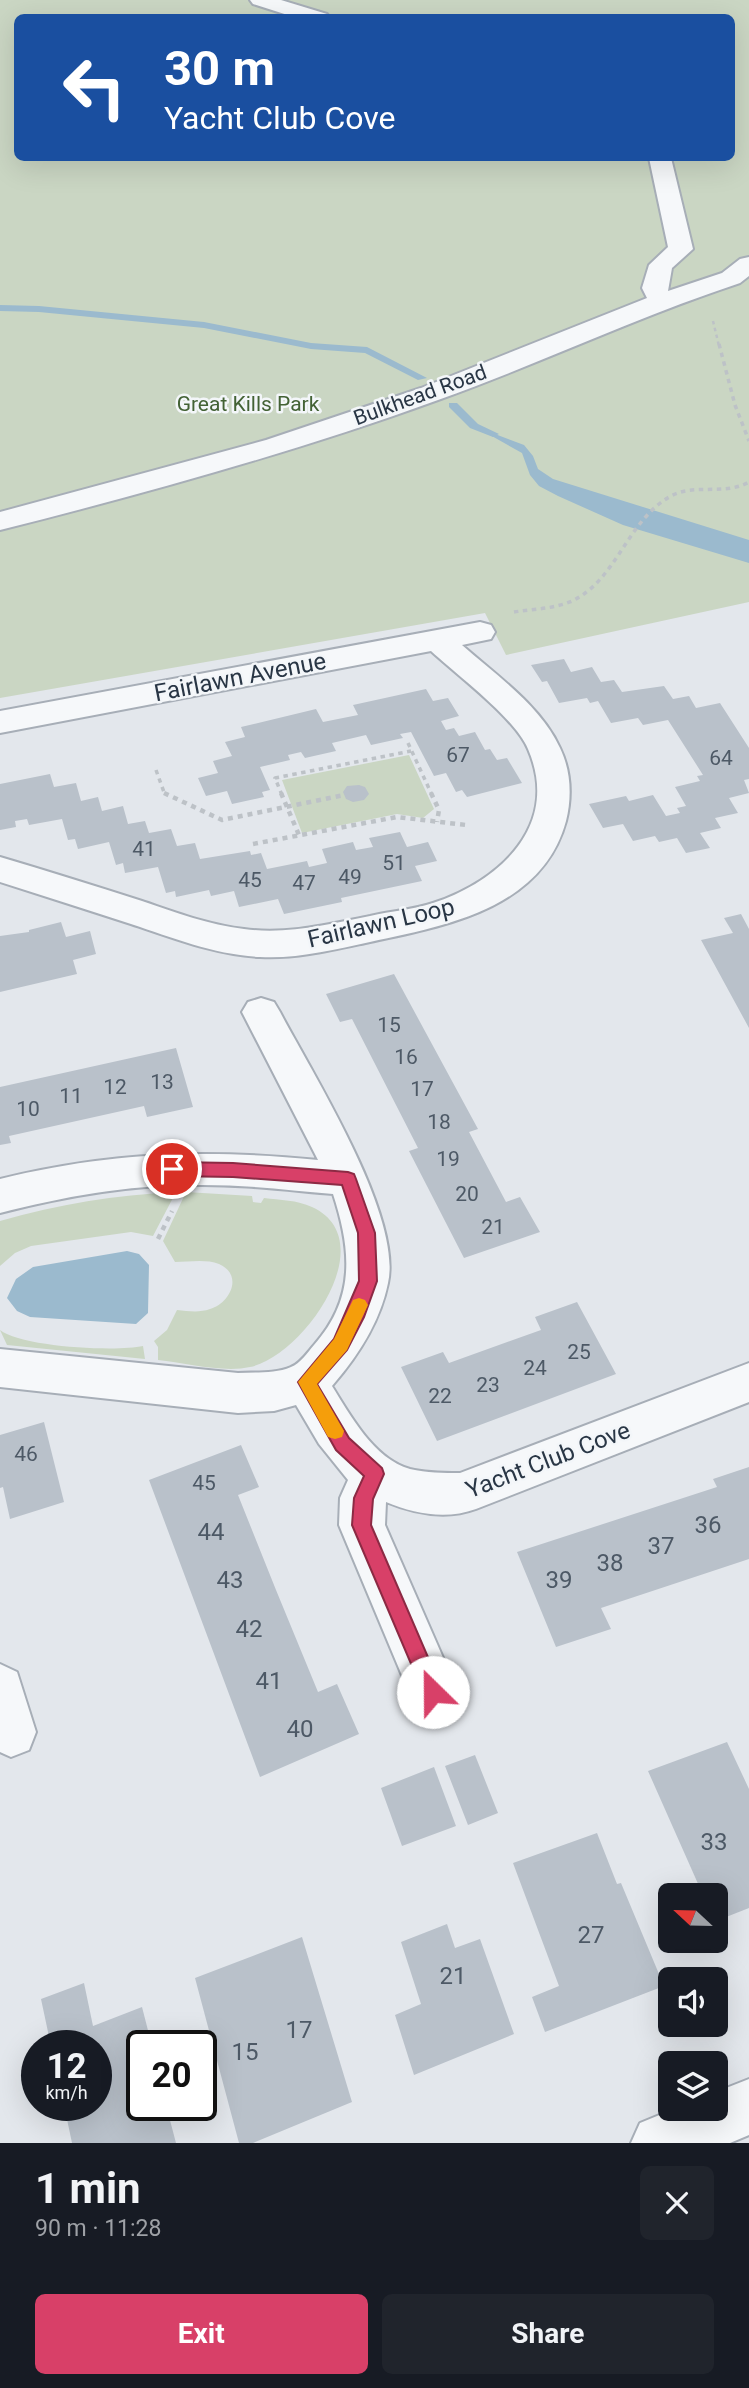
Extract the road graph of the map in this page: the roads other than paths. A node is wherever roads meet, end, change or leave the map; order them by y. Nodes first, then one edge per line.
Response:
1 (260, 0) edge
2 (307, 14) edge
3 (661, 161) edge
4 (749, 264) edge
5 (660, 302) junction
6 (0, 521) edge
7 (480, 632) dead end
8 (438, 640) junction
9 (0, 722) edge
10 (0, 869) edge
11 (261, 1012) dead end
12 (348, 1179) junction
13 (0, 1196) edge
14 (0, 1368) edge
15 (307, 1382) junction
16 (749, 1382) edge
17 (375, 1474) junction
18 (433, 1692) dead end
19 (749, 2106) edge
20 (660, 2143) edge

1 - 2 street
3 - 5 street
4 - 5 street, Bulkhead Road
5 - 6 street, Bulkhead Road
7 - 8 street, Fairlawn Avenue
8 - 9 street, Fairlawn Avenue
8 - 10 street, Fairlawn Loop
11 - 12 street
12 - 13 street
12 - 15 street
14 - 15 street
15 - 17 street, Yacht Club Cove
16 - 17 street, Yacht Club Cove
17 - 18 street
19 - 20 street

